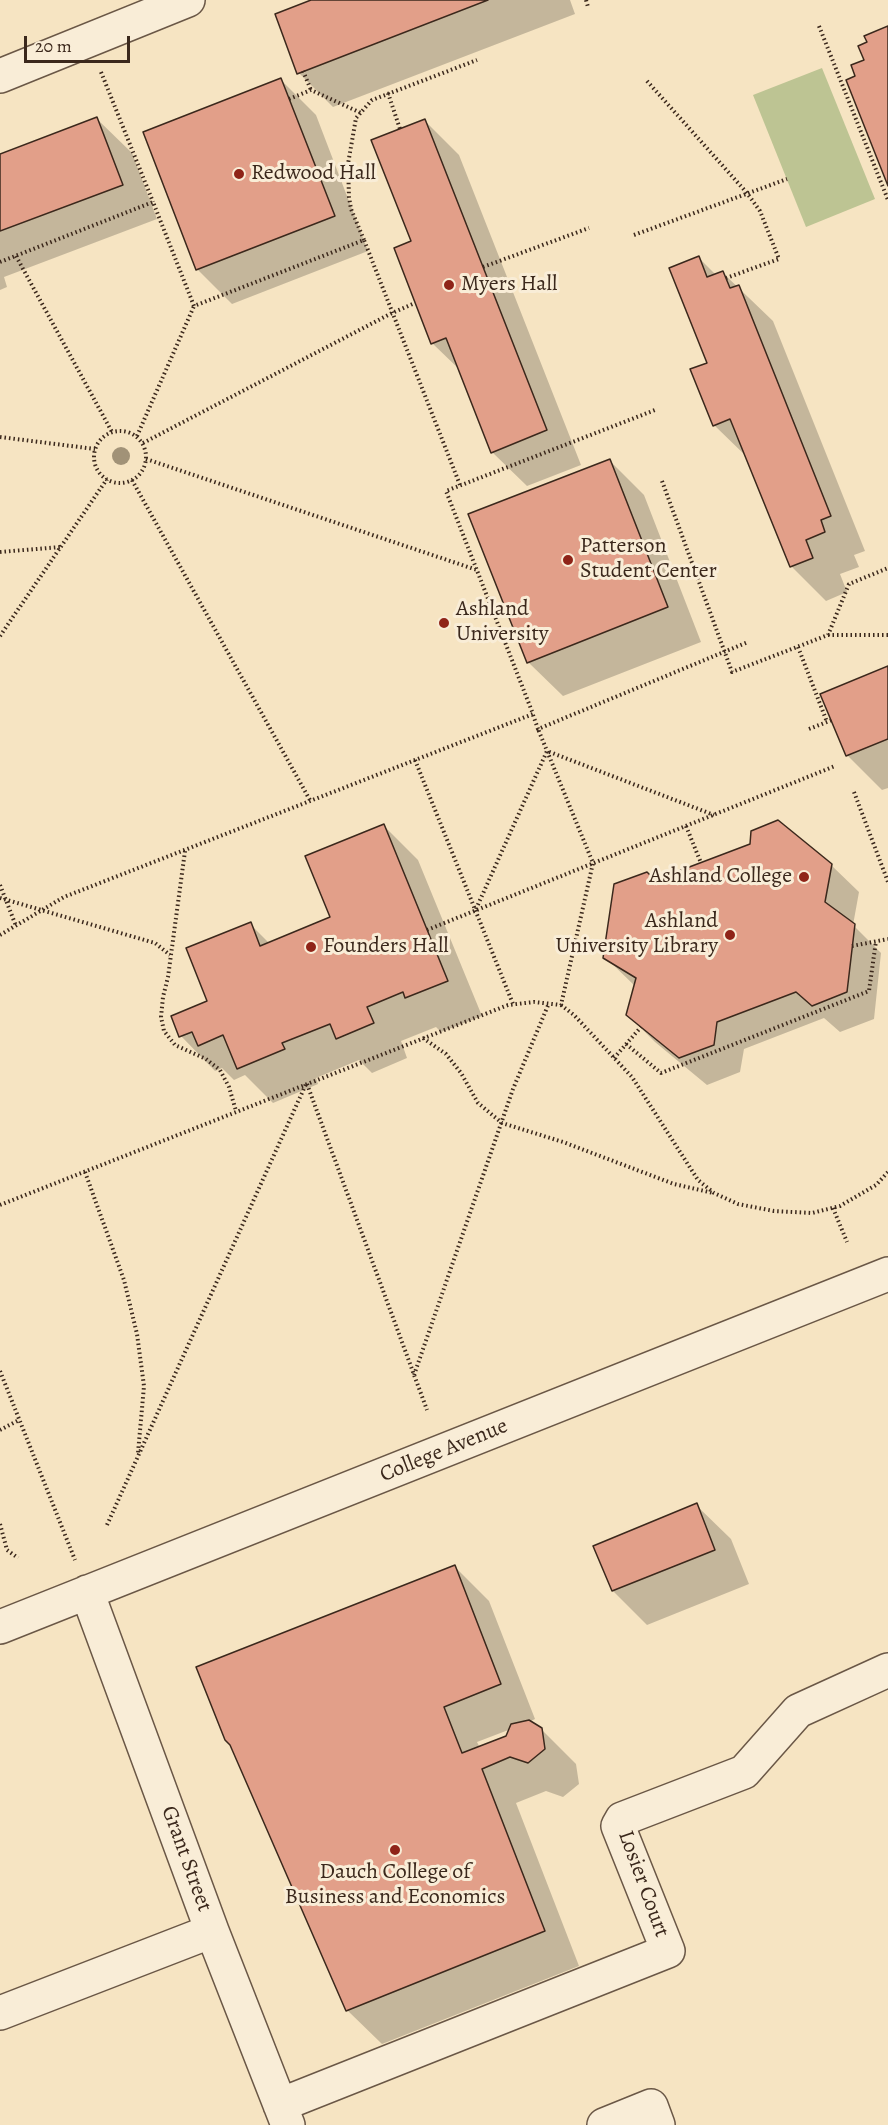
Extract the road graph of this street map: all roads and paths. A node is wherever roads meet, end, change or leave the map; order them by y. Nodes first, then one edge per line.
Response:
1 (188, 0) edge
2 (586, 0) edge
3 (588, 7) dead end
4 (819, 26) dead end
5 (89, 40) junction
6 (477, 60) dead end
7 (303, 71) dead end
8 (0, 76) edge
9 (647, 81) dead end
10 (311, 90) junction
11 (387, 93) junction
12 (289, 99) dead end
13 (361, 113) junction
14 (400, 129) dead end
15 (787, 179) dead end
16 (747, 193) junction
17 (888, 200) edge
18 (153, 202) junction
19 (589, 228) dead end
20 (634, 235) dead end
21 (364, 240) junction
22 (16, 256) junction
23 (0, 262) edge
24 (483, 267) dead end
25 (726, 278) dead end
26 (416, 303) dead end
27 (194, 306) junction
28 (392, 313) junction
29 (656, 410) dead end
30 (112, 432) junction
31 (137, 436) junction
32 (0, 437) edge
33 (143, 443) junction
34 (95, 449) junction
35 (146, 459) junction
36 (107, 479) junction
37 (132, 480) junction
38 (662, 481) dead end
39 (460, 485) junction
40 (61, 547) junction
41 (0, 552) edge
42 (888, 568) edge
43 (477, 570) junction
44 (828, 635) junction
45 (888, 635) edge
46 (0, 636) edge
47 (748, 642) dead end
48 (798, 647) junction
49 (724, 652) junction
50 (533, 714) junction
51 (538, 729) junction
52 (809, 729) dead end
53 (548, 751) junction
54 (416, 760) junction
55 (836, 766) dead end
56 (854, 792) dead end
57 (311, 801) junction
58 (714, 815) junction
59 (686, 826) junction
60 (185, 851) junction
61 (593, 863) junction
62 (701, 863) dead end
63 (888, 882) edge
64 (0, 885) edge
65 (0, 898) edge
66 (6, 901) junction
67 (475, 910) junction
68 (41, 911) junction
69 (16, 926) junction
70 (427, 930) dead end
71 (0, 935) edge
72 (888, 939) edge
73 (876, 941) junction
74 (852, 946) dead end
75 (170, 955) junction
76 (549, 1002) junction
77 (513, 1004) junction
78 (561, 1005) junction
79 (641, 1027) dead end
80 (423, 1038) junction
81 (626, 1044) junction
82 (614, 1058) junction
83 (307, 1083) junction
84 (236, 1111) junction
85 (501, 1123) junction
86 (85, 1172) junction
87 (888, 1172) edge
88 (714, 1193) junction
89 (0, 1206) edge
90 (833, 1208) junction
91 (847, 1242) dead end
92 (888, 1274) edge
93 (0, 1371) edge
94 (414, 1375) junction
95 (427, 1410) dead end
96 (20, 1420) junction
97 (0, 1430) edge
98 (138, 1456) junction
99 (0, 1524) edge
100 (107, 1525) dead end
101 (18, 1558) dead end
102 (87, 1592) junction
103 (0, 1627) edge
104 (888, 1670) edge
105 (212, 1931) junction
106 (0, 2013) edge
107 (284, 2115) edge
108 (604, 2125) edge
109 (658, 2125) edge

1 - 5 street
2 - 3 path
4 - 17 path
5 - 8 street
5 - 18 path
6 - 11 path
7 - 10 path
9 - 16 path
10 - 12 path
10 - 13 path
11 - 13 path
11 - 14 path
13 - 21 path
15 - 16 path
16 - 20 path
16 - 25 path
18 - 22 path
18 - 27 path
19 - 24 path
21 - 27 path
21 - 28 path
22 - 23 path
22 - 30 path
26 - 28 path
27 - 31 path
28 - 33 path
28 - 39 path
29 - 39 path
30 - 31 path
30 - 34 path
31 - 33 path
32 - 34 path
33 - 35 path
34 - 36 path
35 - 37 path
35 - 43 path
36 - 37 path
36 - 40 path
37 - 57 path
38 - 49 path
39 - 43 path
40 - 41 path
40 - 46 path
42 - 44 path
43 - 50 path
44 - 45 path
44 - 48 path
47 - 49 path
48 - 49 path
48 - 52 path
49 - 51 path
50 - 51 path
50 - 54 path
51 - 53 path
53 - 58 path
53 - 61 path
53 - 67 path
54 - 57 path
54 - 67 path
55 - 58 path
56 - 63 path
57 - 60 path
58 - 59 path
59 - 61 path
59 - 62 path
60 - 68 path
60 - 75 path
61 - 67 path
61 - 78 path
64 - 66 path
65 - 66 path
66 - 68 path
66 - 69 path
67 - 70 path
67 - 77 path
68 - 69 path
68 - 75 path
69 - 71 path
72 - 73 path
73 - 74 path
73 - 81 path
75 - 84 path
76 - 77 path
76 - 78 path
76 - 85 path
77 - 80 path
78 - 82 path
79 - 81 path
80 - 83 path
80 - 85 path
81 - 82 path
82 - 88 path
83 - 84 path
83 - 94 path
83 - 98 path
84 - 86 path
85 - 88 path
85 - 94 path
86 - 89 path
86 - 98 path
87 - 90 path
88 - 90 path
90 - 91 path
92 - 102 street, College Avenue
93 - 96 path
94 - 95 path
96 - 97 path
96 - 102 path
98 - 100 path
99 - 101 path
102 - 103 street, College Avenue
102 - 105 street, Grant Street
104 - 107 street, Losier Court
105 - 106 street
105 - 107 street, Grant Street
108 - 109 street

